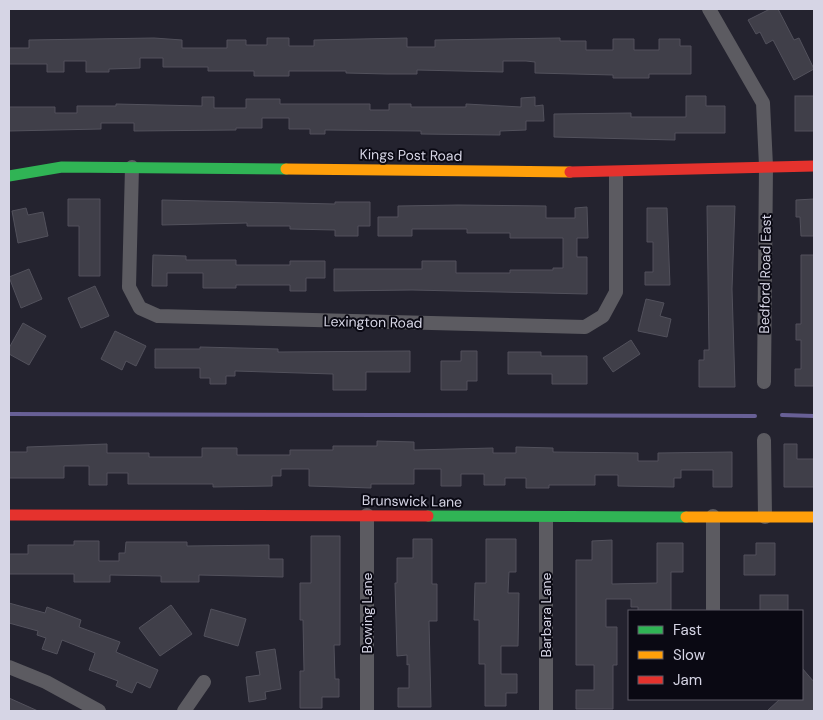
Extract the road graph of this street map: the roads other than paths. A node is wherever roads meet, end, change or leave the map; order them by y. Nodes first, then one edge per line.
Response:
1 (709, 9) edge
2 (766, 166) junction
3 (814, 166) edge
4 (132, 167) junction
5 (616, 173) junction
6 (9, 176) edge
7 (764, 382) dead end
8 (764, 440) dead end
9 (9, 515) edge
10 (367, 515) junction
11 (713, 516) junction
12 (765, 517) junction
13 (814, 517) edge
14 (546, 518) junction
15 (713, 610) edge
16 (9, 667) edge
17 (204, 682) dead end
18 (99, 711) edge
19 (184, 711) edge
20 (367, 711) edge
21 (546, 711) edge

1 - 2 street, Bedford Road East
2 - 3 street, Kings Post Road
2 - 5 street, Kings Post Road
2 - 7 street, Bedford Road East
4 - 5 street, Kings Post Road
4 - 5 street, Lexington Road
4 - 6 street, Kings Post Road
8 - 12 street
9 - 10 street, Brunswick Lane
10 - 14 street, Brunswick Lane
10 - 20 street, Bowing Lane
11 - 12 street, Brunswick Lane
11 - 14 street, Brunswick Lane
11 - 15 street
12 - 13 street, Brunswick Lane
14 - 21 street, Barbara Lane
16 - 18 street
17 - 19 street

